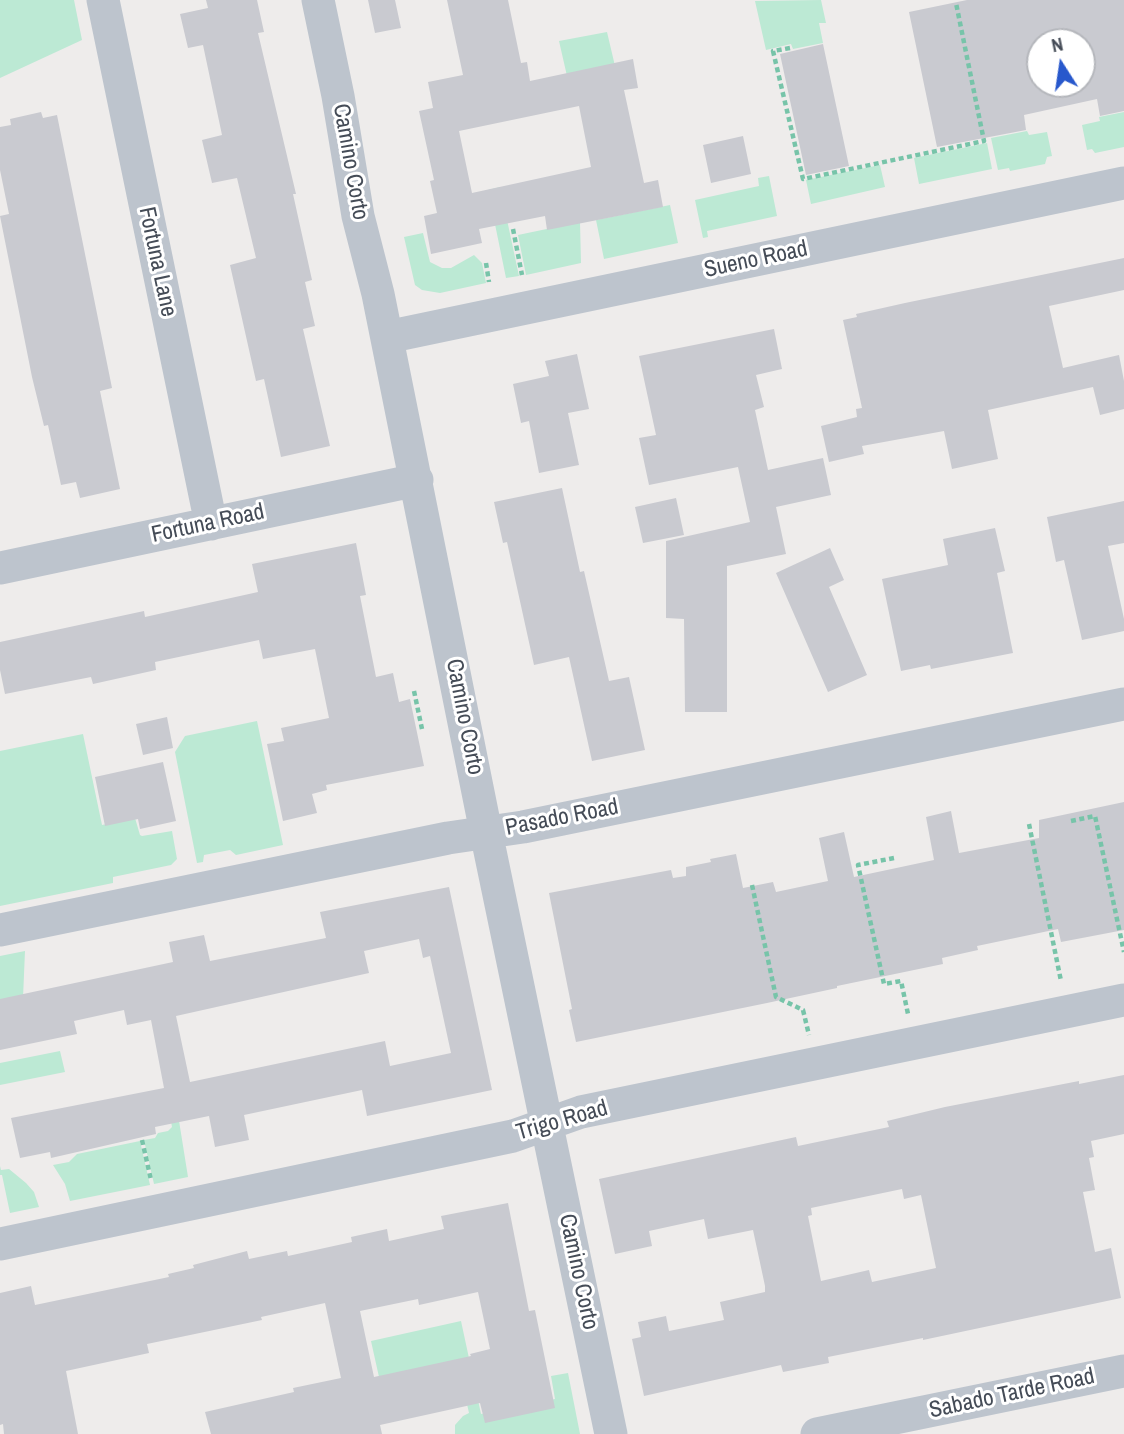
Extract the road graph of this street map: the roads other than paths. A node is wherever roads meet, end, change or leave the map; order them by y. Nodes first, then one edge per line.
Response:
1 (103, 0) edge
2 (318, 0) edge
3 (1124, 183) edge
4 (387, 337) junction
5 (417, 480) junction
6 (211, 524) junction
7 (0, 568) edge
8 (1124, 704) edge
9 (486, 832) junction
10 (0, 930) edge
11 (1124, 1000) edge
12 (547, 1124) junction
13 (0, 1244) edge
14 (1124, 1371) edge
15 (611, 1434) edge
16 (817, 1434) edge

1 - 6 street, Fortuna Lane
2 - 4 street, Camino Corto
3 - 4 street, Sueno Road
4 - 5 street, Camino Corto
5 - 6 street, Fortuna Road
5 - 9 street, Camino Corto
6 - 7 street, Fortuna Road
8 - 9 street, Pasado Road
9 - 10 street, Pasado Road
9 - 12 street, Camino Corto
11 - 12 street, Trigo Road
12 - 13 street, Trigo Road
12 - 15 street, Camino Corto
14 - 16 street, Sabado Tarde Road

